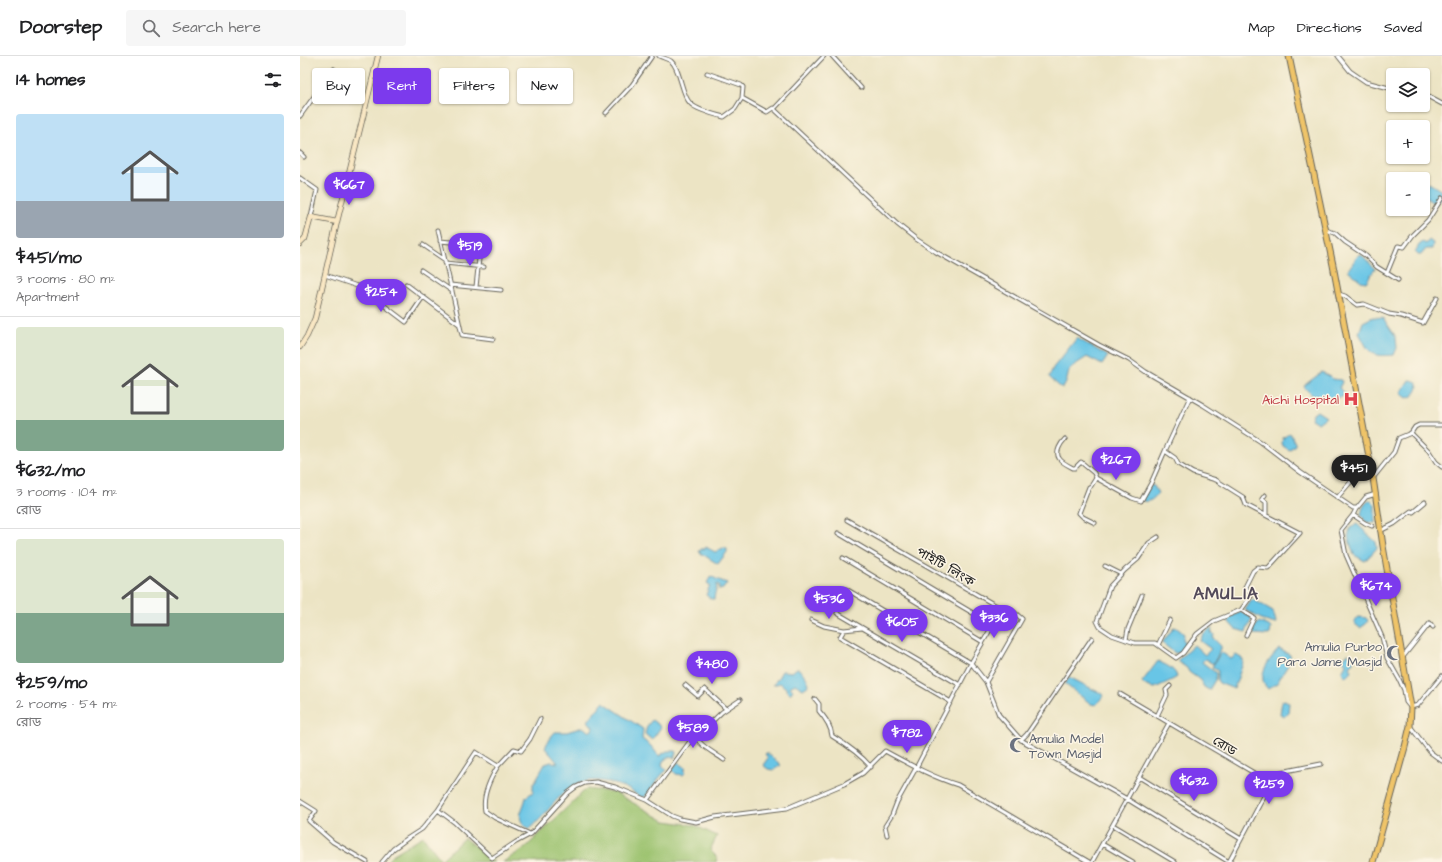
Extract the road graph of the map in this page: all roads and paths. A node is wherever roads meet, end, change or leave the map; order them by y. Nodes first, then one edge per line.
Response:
1 (378, 56) edge
2 (652, 56) edge
3 (659, 56) edge
4 (824, 56) edge
5 (832, 56) edge
6 (1289, 56) edge
7 (1338, 56) edge
8 (707, 73) dead end
9 (1386, 87) edge
10 (861, 88) dead end
11 (742, 98) junction
12 (1430, 98) edge
13 (312, 99) edge
14 (1442, 104) edge
15 (300, 107) edge
16 (774, 109) junction
17 (304, 110) junction
18 (606, 113) dead end
19 (300, 116) edge
20 (300, 154) edge
21 (304, 157) dead end
22 (300, 178) edge
23 (1442, 198) edge
24 (311, 217) junction
25 (337, 222) junction
26 (438, 230) dead end
27 (1326, 230) junction
28 (440, 241) junction
29 (300, 244) edge
30 (472, 244) dead end
31 (423, 245) dead end
32 (480, 249) dead end
33 (445, 261) junction
34 (478, 266) junction
35 (484, 267) dead end
36 (421, 270) dead end
37 (1387, 273) junction
38 (325, 276) junction
39 (1398, 280) dead end
40 (406, 284) dead end
41 (450, 285) junction
42 (476, 287) junction
43 (501, 290) dead end
44 (452, 291) junction
45 (1339, 294) junction
46 (423, 297) junction
47 (1437, 298) dead end
48 (459, 324) junction
49 (493, 339) dead end
50 (300, 347) edge
51 (1190, 397) junction
52 (1442, 425) edge
53 (1411, 433) junction
54 (1065, 439) dead end
55 (1165, 451) junction
56 (1442, 467) edge
57 (1360, 471) dead end
58 (1096, 478) junction
59 (1373, 478) junction
60 (1376, 494) junction
61 (1265, 495) dead end
62 (1337, 498) junction
63 (1425, 502) dead end
64 (1356, 508) junction
65 (1266, 515) junction
66 (1354, 515) junction
67 (847, 520) dead end
68 (1095, 522) dead end
69 (1372, 526) dead end
70 (1380, 531) junction
71 (838, 533) dead end
72 (1158, 537) dead end
73 (843, 558) dead end
74 (1105, 566) dead end
75 (1121, 574) junction
76 (846, 589) dead end
77 (1142, 595) dead end
78 (1002, 609) junction
79 (1241, 610) junction
80 (837, 613) dead end
81 (811, 620) dead end
82 (1170, 620) dead end
83 (993, 625) junction
84 (1433, 627) dead end
85 (862, 628) junction
86 (844, 630) junction
87 (1246, 634) dead end
88 (1092, 638) dead end
89 (1126, 640) junction
90 (984, 642) junction
91 (1158, 645) junction
92 (1403, 657) junction
93 (971, 663) junction
94 (1442, 676) edge
95 (986, 682) junction
96 (684, 685) dead end
97 (960, 685) junction
98 (1170, 686) dead end
99 (1120, 694) dead end
100 (815, 699) dead end
101 (740, 700) dead end
102 (951, 702) junction
103 (1411, 708) junction
104 (726, 709) junction
105 (1157, 716) junction
106 (540, 719) dead end
107 (1169, 723) junction
108 (1410, 726) junction
109 (696, 737) junction
110 (1021, 740) junction
111 (724, 760) dead end
112 (1442, 761) edge
113 (1321, 764) dead end
114 (498, 766) junction
115 (870, 767) junction
116 (916, 768) junction
117 (1139, 778) junction
118 (1271, 783) junction
119 (1128, 799) junction
120 (647, 800) junction
121 (300, 801) edge
122 (438, 810) junction
123 (1113, 825) junction
124 (530, 834) junction
125 (887, 835) dead end
126 (1241, 838) junction
127 (1102, 844) junction
128 (367, 862) edge
129 (382, 862) edge
130 (1091, 862) edge
131 (1133, 862) edge
132 (1175, 862) edge
133 (1229, 862) edge
134 (1373, 862) edge

1 - 25 main road
2 - 18 street
3 - 11 street
4 - 16 street
5 - 10 street
6 - 27 main road
7 - 9 street
8 - 11 street
11 - 16 street
12 - 14 street
13 - 17 street
15 - 17 street
16 - 51 street
17 - 19 street
20 - 21 street
22 - 24 street
23 - 37 street
24 - 25 main road
24 - 29 main road
25 - 38 main road
26 - 28 street
27 - 37 street
27 - 45 main road
28 - 30 street
28 - 33 street
31 - 33 street
32 - 34 street
33 - 34 street
33 - 41 street
34 - 35 street
34 - 42 street
36 - 44 street
37 - 39 street
38 - 46 street
38 - 50 main road
40 - 46 street
41 - 42 street
41 - 44 street
42 - 43 street
44 - 48 street
45 - 47 street
45 - 59 main road
46 - 48 street
48 - 49 street
51 - 55 street
51 - 62 street
52 - 53 street
53 - 56 street
53 - 59 street
54 - 58 street
55 - 58 street
55 - 65 street
57 - 62 street
58 - 68 street
59 - 60 main road
60 - 64 street
60 - 70 main road
61 - 65 street
62 - 64 street
63 - 70 street
64 - 66 street
65 - 79 street
66 - 69 street
66 - 103 street
67 - 78 street, পাইটি লিংক
70 - 92 main road
71 - 83 street
72 - 75 street
73 - 90 street
74 - 75 street
75 - 89 street
76 - 93 street
77 - 89 street
78 - 83 street
78 - 95 street, পাইটি লিংক
79 - 87 street
79 - 91 street
80 - 85 street
81 - 86 street
82 - 91 street
83 - 90 street
84 - 92 street
85 - 86 street
85 - 97 street
86 - 102 street
88 - 110 street
89 - 91 street
90 - 93 street
92 - 103 main road
93 - 95 street
93 - 97 street
94 - 103 street
95 - 110 street
96 - 104 street
97 - 102 street
98 - 105 street
99 - 105 street, রোড
100 - 115 street
101 - 104 street
102 - 116 street
103 - 108 main road
104 - 109 street
105 - 107 street, রোড
106 - 114 street
107 - 117 street
107 - 118 street, রোড
108 - 112 street
108 - 134 main road
109 - 111 street
109 - 120 street
110 - 119 street
113 - 118 street
114 - 122 street
114 - 124 street
115 - 116 street
115 - 120 street
116 - 125 street
116 - 130 street
117 - 119 street
117 - 126 street
118 - 126 street
119 - 123 street
119 - 133 street
120 - 124 street
121 - 128 street
122 - 124 street
122 - 129 street
123 - 127 street
123 - 132 street
126 - 133 street
127 - 130 street
127 - 131 street

